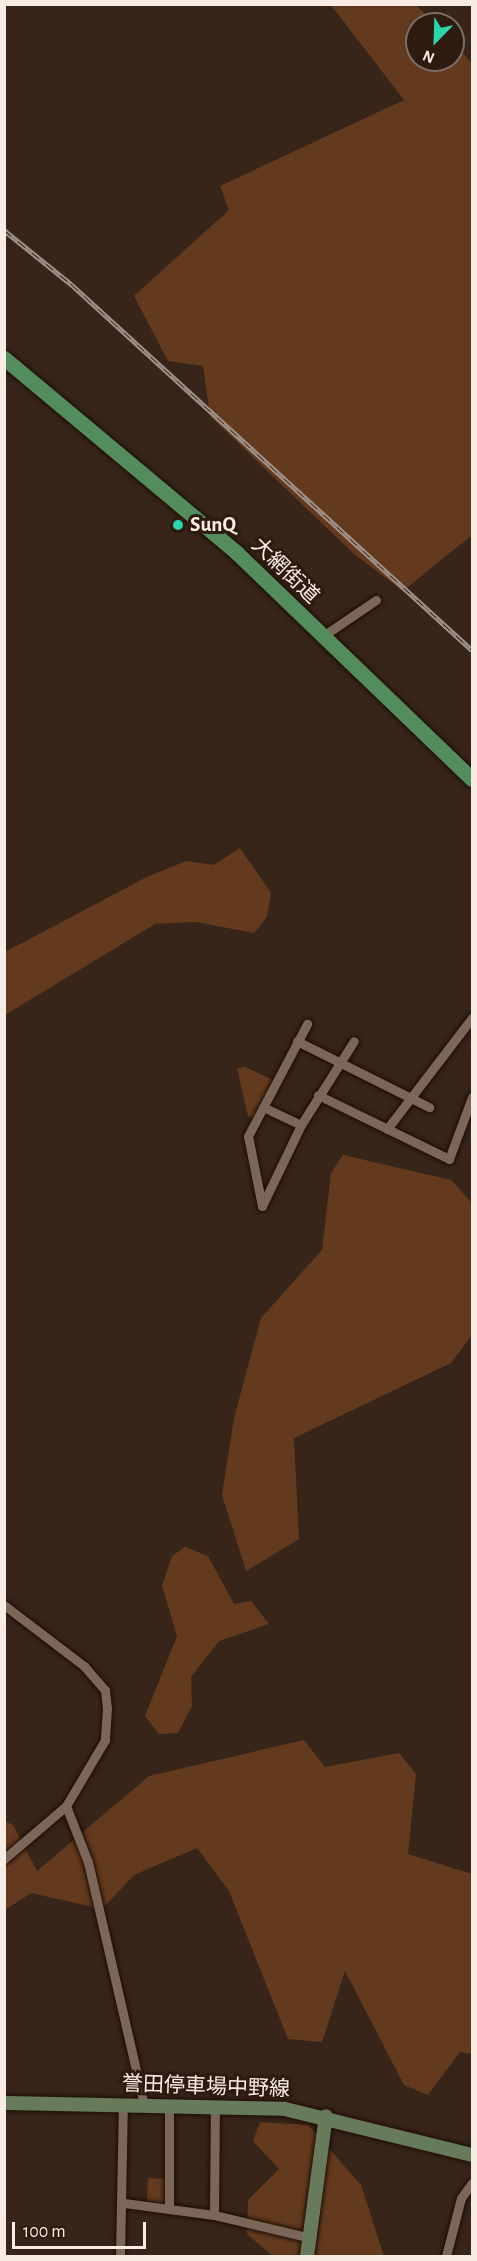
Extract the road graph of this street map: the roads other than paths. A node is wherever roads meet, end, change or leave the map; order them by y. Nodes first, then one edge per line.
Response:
1 (4, 358) edge
2 (376, 600) dead end
3 (323, 636) junction
4 (471, 775) edge
5 (307, 1024) dead end
6 (471, 1025) edge
7 (297, 1041) junction
8 (354, 1041) dead end
9 (340, 1062) junction
10 (318, 1095) junction
11 (411, 1097) junction
12 (472, 1097) edge
13 (263, 1107) junction
14 (429, 1107) dead end
15 (300, 1125) junction
16 (387, 1129) junction
17 (4, 1605) edge
18 (66, 1806) junction
19 (4, 1858) edge
20 (4, 2103) edge
21 (123, 2104) junction
22 (144, 2104) junction
23 (169, 2104) junction
24 (215, 2105) junction
25 (326, 2116) junction
26 (472, 2155) edge
27 (472, 2183) edge
28 (124, 2203) junction
29 (169, 2209) junction
30 (214, 2215) junction
31 (311, 2238) junction
32 (120, 2256) edge
33 (307, 2256) edge
34 (446, 2256) edge

1 - 3 main road, 大網街道
2 - 3 street
3 - 4 main road, 大網街道
5 - 7 street
6 - 11 street
7 - 9 street
7 - 13 street
8 - 9 street
9 - 10 street
9 - 11 street
10 - 15 street
10 - 16 street
11 - 14 street
11 - 16 street
12 - 16 street
13 - 15 street
13 - 15 street
17 - 18 street
18 - 19 street
18 - 22 street
20 - 21 main road, 誉田停車場中野線
21 - 22 main road, 誉田停車場中野線
21 - 28 street
22 - 23 main road, 誉田停車場中野線
23 - 24 main road, 誉田停車場中野線
23 - 29 street
24 - 25 main road, 誉田停車場中野線
24 - 30 street
25 - 26 main road, 誉田停車場中野線
25 - 31 main road
27 - 34 street
28 - 29 street
28 - 32 street
29 - 30 street
30 - 31 street
31 - 33 main road

